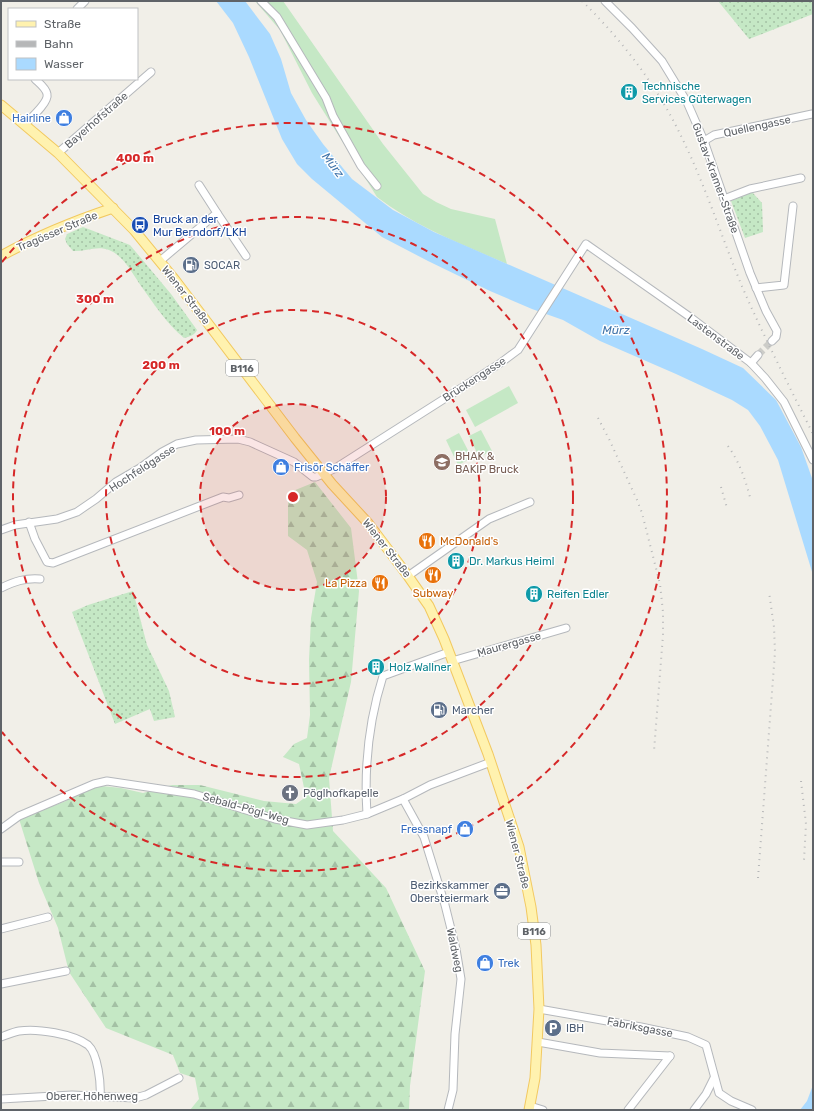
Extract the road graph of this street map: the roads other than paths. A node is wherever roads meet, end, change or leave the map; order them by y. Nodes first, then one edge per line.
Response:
1 (261, 1) edge
2 (605, 1) edge
3 (151, 72) dead end
4 (36, 80) edge
5 (1, 105) edge
6 (812, 114) dead end
7 (25, 124) junction
8 (704, 141) junction
9 (58, 153) junction
10 (802, 178) dead end
11 (199, 185) dead end
12 (376, 186) dead end
13 (724, 199) junction
14 (792, 206) dead end
15 (113, 208) junction
16 (217, 213) junction
17 (586, 244) joint
18 (1, 256) edge
19 (246, 256) dead end
20 (160, 261) junction
21 (756, 288) junction
22 (772, 341) tunnel mouth
23 (758, 355) tunnel mouth
24 (751, 363) junction
25 (813, 460) edge
26 (324, 474) junction
27 (239, 495) dead end
28 (530, 502) dead end
29 (29, 522) junction
30 (1, 530) edge
31 (408, 576) junction
32 (40, 579) dead end
33 (1, 588) edge
34 (566, 628) dead end
35 (451, 656) junction
36 (491, 762) junction
37 (403, 799) junction
38 (367, 814) junction
39 (1, 829) edge
40 (1, 862) edge
41 (19, 862) dead end
42 (48, 917) dead end
43 (1, 929) edge
44 (66, 971) dead end
45 (1, 984) edge
46 (539, 1009) junction
47 (1, 1037) edge
48 (538, 1042) junction
49 (179, 1078) dead end
50 (714, 1078) junction
51 (100, 1096) junction
52 (1, 1099) edge
53 (529, 1109) edge
54 (448, 1110) edge
55 (544, 1110) edge
56 (628, 1110) edge
57 (694, 1110) edge
58 (752, 1110) edge

1 - 12 street
2 - 8 street, Gustav-Kramer-Straße
3 - 9 street, Bayerhofstraße
4 - 7 street
5 - 7 main road, Wiener Straße / B116
6 - 8 street, Quellengasse
7 - 9 main road, Wiener Straße / B116
8 - 13 street, Gustav-Kramer-Straße
9 - 15 main road, Wiener Straße / B116
10 - 13 street
11 - 16 street
13 - 21 street, Gustav-Kramer-Straße
14 - 21 street
15 - 18 main road, Tragösser Straße
15 - 20 main road, Wiener Straße / B116
16 - 19 street
16 - 20 street
17 - 24 street, Lastenstraße
17 - 26 street, Brückengasse
20 - 26 main road, Wiener Straße / B116
21 - 22 street, Gustav-Kramer-Straße
23 - 24 street
24 - 25 street, Lastenstraße
26 - 29 street, Hochfeldgasse
26 - 31 main road, Wiener Straße / B116
27 - 29 street
28 - 31 street
29 - 30 street, Hochfeldgasse
31 - 35 main road, Wiener Straße / B116
32 - 33 street
34 - 35 street, Maurergasse
35 - 36 main road, Wiener Straße / B116
35 - 38 street, Maurergasse
36 - 37 street, Sebald-Pögl-Weg
36 - 46 main road, Wiener Straße / B116
37 - 38 street, Sebald-Pögl-Weg
37 - 54 street, Waldweg
38 - 39 street, Sebald-Pögl-Weg
40 - 41 street
42 - 43 street
44 - 45 street
46 - 48 main road, Wiener Straße / B116
46 - 50 street, Fabriksgasse
47 - 51 street
48 - 53 main road, Wiener Straße / B116
48 - 56 street
49 - 51 street, Oberer Höhenweg
50 - 57 street
50 - 58 street, Fabriksgasse
51 - 52 street, Oberer Höhenweg
53 - 55 street

